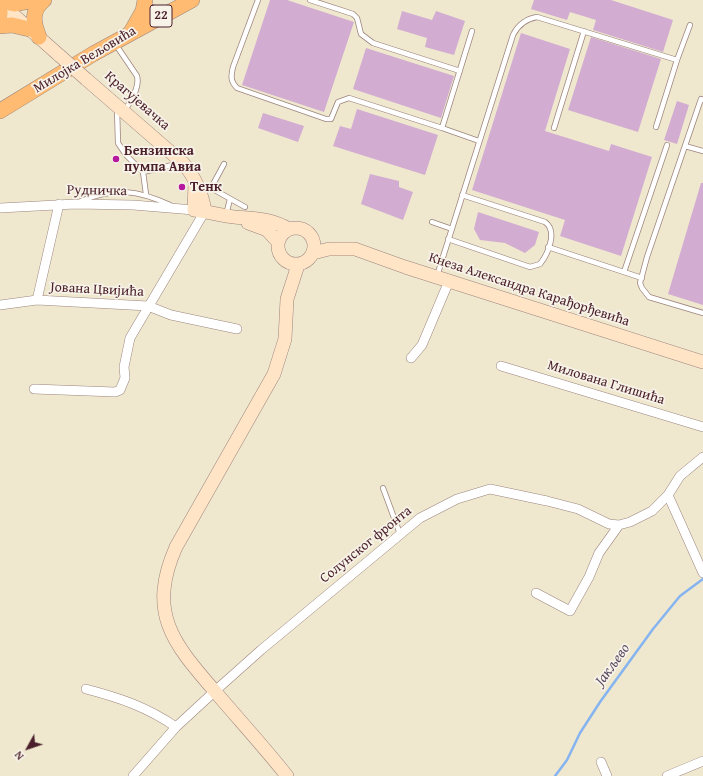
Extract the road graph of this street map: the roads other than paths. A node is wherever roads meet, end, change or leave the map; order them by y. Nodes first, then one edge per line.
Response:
1 (36, 0) edge
2 (145, 0) edge
3 (192, 0) edge
4 (258, 0) edge
5 (310, 0) edge
6 (0, 2) edge
7 (17, 18) junction
8 (690, 24) dead end
9 (0, 26) edge
10 (472, 31) dead end
11 (584, 31) junction
12 (131, 32) junction
13 (34, 33) junction
14 (114, 42) junction
15 (677, 60) junction
16 (460, 71) junction
17 (703, 100) edge
18 (120, 108) junction
19 (0, 111) edge
20 (656, 126) dead end
21 (442, 128) junction
22 (554, 128) dead end
23 (479, 141) junction
24 (667, 145) dead end
25 (685, 146) junction
26 (703, 151) edge
27 (183, 163) junction
28 (224, 164) dead end
29 (143, 172) junction
30 (146, 194) junction
31 (462, 195) junction
32 (230, 199) junction
33 (59, 204) junction
34 (75, 204) junction
35 (0, 208) edge
36 (245, 208) dead end
37 (177, 209) junction
38 (199, 210) junction
39 (231, 216) junction
40 (432, 222) dead end
41 (289, 229) junction
42 (452, 229) junction
43 (314, 239) junction
44 (448, 239) junction
45 (278, 242) junction
46 (548, 247) junction
47 (346, 248) junction
48 (314, 253) junction
49 (285, 261) junction
50 (298, 265) junction
51 (624, 272) junction
52 (642, 278) junction
53 (443, 279) junction
54 (288, 299) junction
55 (36, 300) junction
56 (0, 305) edge
57 (148, 306) junction
58 (703, 313) edge
59 (237, 329) dead end
60 (411, 358) dead end
61 (703, 362) edge
62 (501, 366) dead end
63 (34, 389) dead end
64 (703, 427) edge
65 (703, 456) edge
66 (383, 488) dead end
67 (668, 495) junction
68 (619, 524) junction
69 (400, 534) junction
70 (703, 573) edge
71 (536, 593) dead end
72 (86, 689) dead end
73 (215, 691) junction
74 (176, 727) junction
75 (703, 761) edge
76 (601, 762) dead end
77 (133, 776) edge
78 (287, 776) edge
79 (607, 776) edge
80 (667, 776) edge

1 - 6 main road
1 - 7 main road
1 - 13 main road
2 - 12 main road
3 - 12 main road, Милојка Вељовића / 22
4 - 21 lane
5 - 16 lane
6 - 7 main road, Крагујевачка
7 - 13 main road, Крагујевачка
8 - 15 lane
9 - 13 main road
10 - 16 lane
11 - 15 lane
11 - 22 lane
11 - 23 lane
12 - 14 main road, Милојка Вељовића / 22
13 - 18 main road, Крагујевачка, bridge
14 - 18 lane
14 - 19 main road, Милојка Вељовића / 22
15 - 20 lane
16 - 21 lane
17 - 25 lane
18 - 27 main road, Крагујевачка
18 - 29 lane
21 - 23 lane
23 - 31 lane
24 - 51 lane
25 - 26 lane
25 - 52 lane
27 - 29 lane
27 - 38 main road, Крагујевачка
28 - 32 lane
29 - 30 lane
30 - 34 lane
30 - 37 lane
31 - 42 lane
31 - 46 lane
32 - 36 lane
32 - 39 lane
33 - 34 street, Рудничка
33 - 35 street, Рудничка
33 - 55 street
34 - 37 street, Рудничка
37 - 38 street, Рудничка
38 - 39 main road
38 - 57 street
39 - 41 main road
39 - 45 main road
40 - 42 lane
41 - 43 main road
41 - 45 main road
42 - 44 lane
43 - 47 main road, Кнеза Александра Карађорђевића
43 - 48 main road
44 - 46 lane
44 - 53 lane
45 - 49 main road
46 - 51 lane
47 - 48 main road, Кнеза Александра Карађорђевића
47 - 53 main road, Кнеза Александра Карађорђевића
48 - 50 main road
49 - 50 main road
49 - 54 main road
50 - 54 main road
51 - 52 lane
52 - 58 lane
53 - 60 street
53 - 61 main road, Кнеза Александра Карађорђевића
54 - 73 main road
55 - 56 street, Јована Цвијића
55 - 57 street, Јована Цвијића
57 - 59 street, Јована Цвијића
57 - 63 street
62 - 64 street, Милована Глишића
65 - 67 street
66 - 69 lane
67 - 68 street
67 - 70 street
68 - 69 street, Солунског фронта
68 - 71 street
69 - 73 street, Солунског фронта
72 - 74 street
73 - 74 street, Солунског фронта
73 - 78 main road
74 - 77 street, Солунског фронта
75 - 80 street
76 - 79 street

